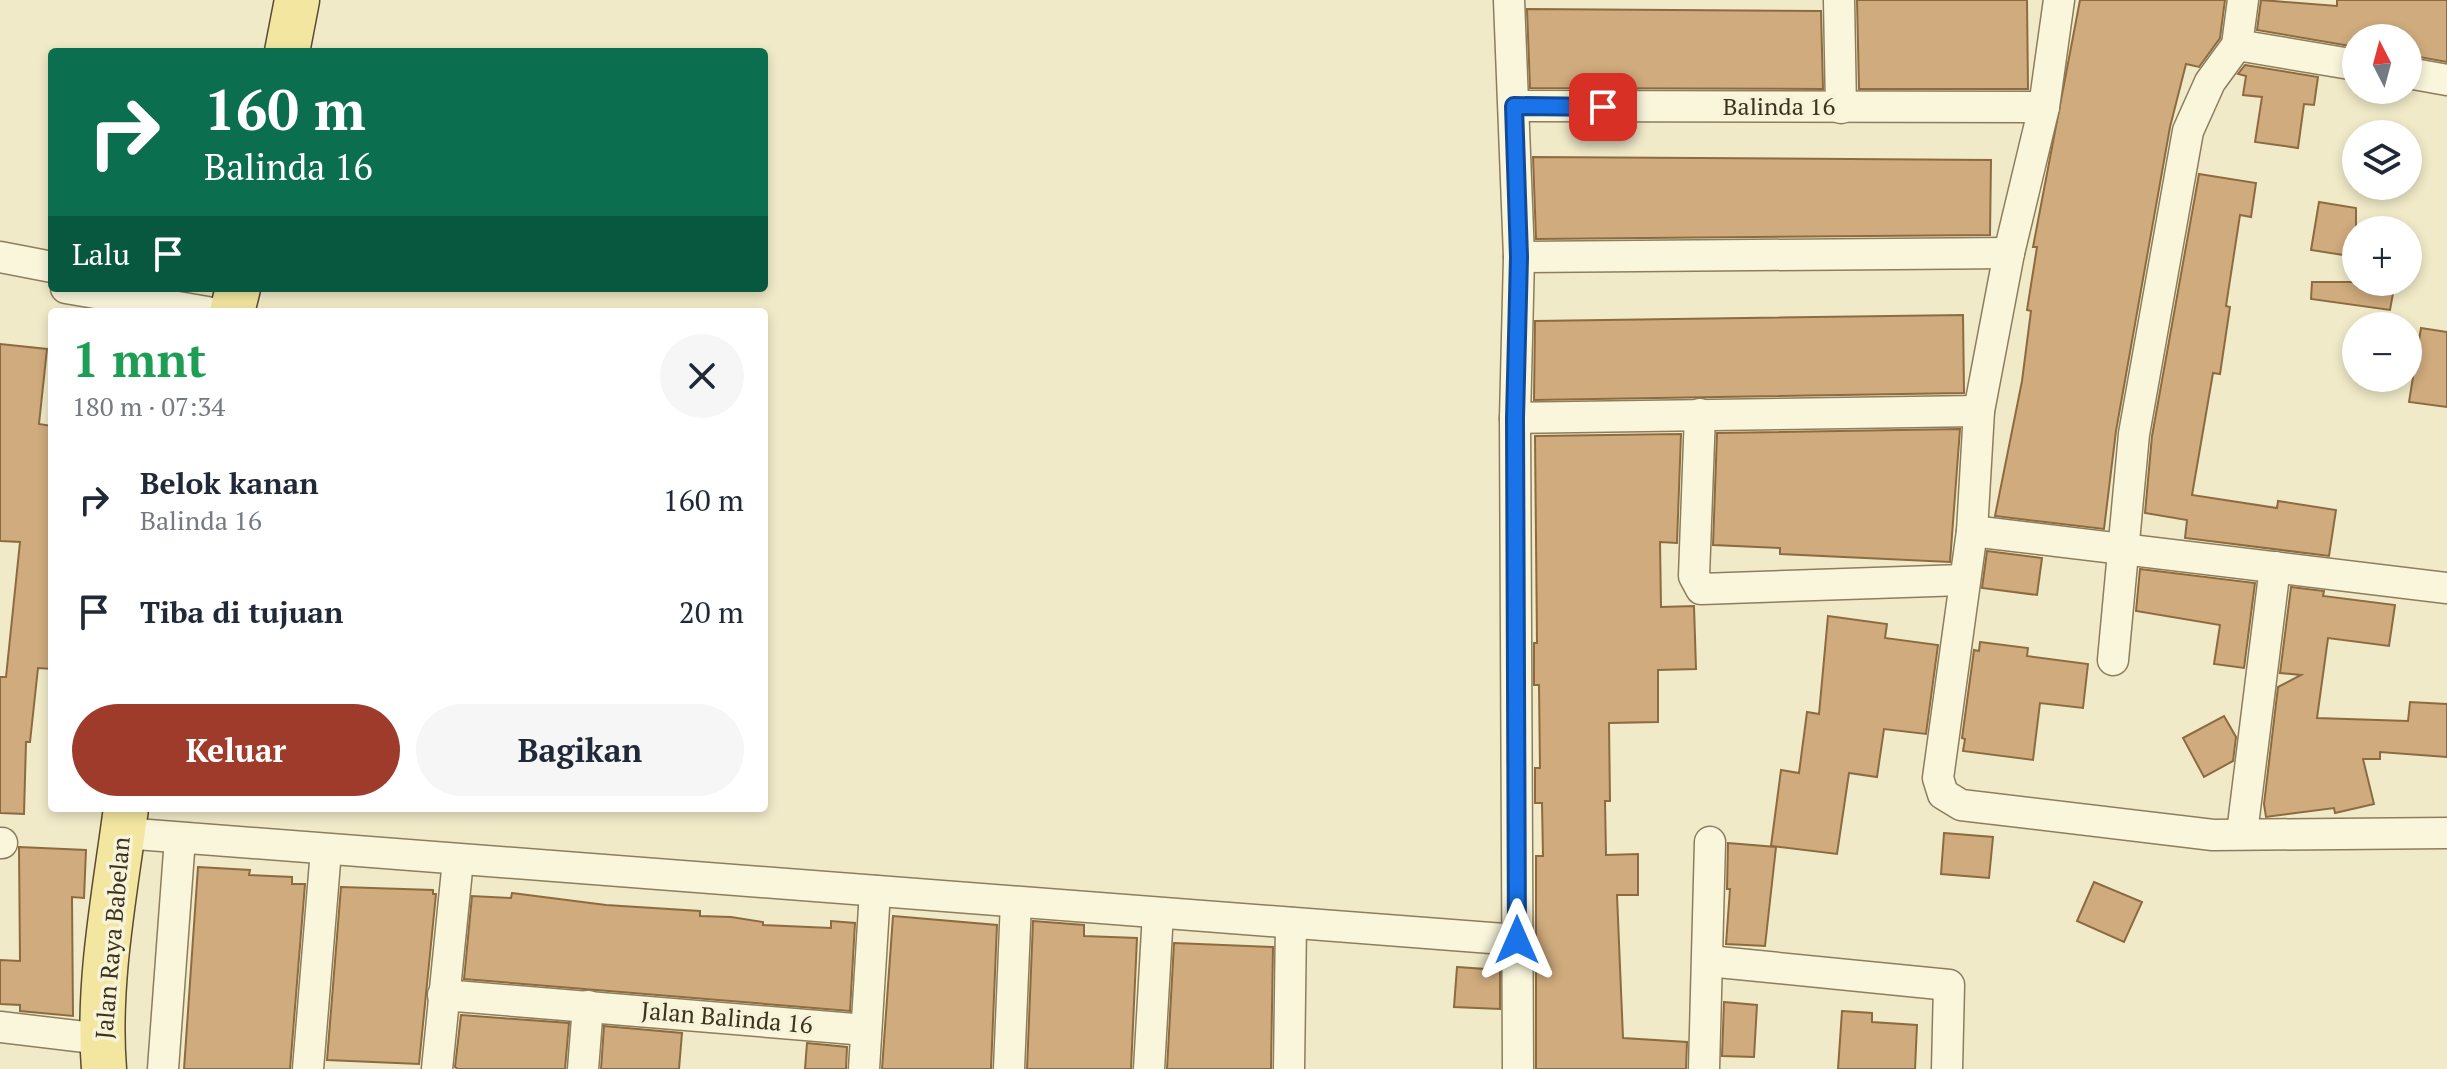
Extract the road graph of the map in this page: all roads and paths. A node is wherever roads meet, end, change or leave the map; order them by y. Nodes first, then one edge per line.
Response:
1 (297, 0) edge
2 (1509, 0) edge
3 (1839, 0) edge
4 (2059, 0) edge
5 (2243, 0) edge
6 (2237, 45) junction
7 (288, 48) edge
8 (2342, 63) edge
9 (2422, 76) edge
10 (2447, 80) edge
11 (1514, 106) junction
12 (2044, 107) junction
13 (1841, 108) junction
14 (2009, 253) junction
15 (0, 257) edge
16 (1519, 257) junction
17 (48, 266) edge
18 (0, 277) edge
19 (48, 285) edge
20 (109, 292) edge
21 (183, 292) edge
22 (228, 303) edge
23 (1979, 411) junction
24 (1700, 414) junction
25 (1515, 418) junction
26 (1972, 531) junction
27 (2125, 547) junction
28 (2275, 567) junction
29 (1963, 580) junction
30 (2447, 588) edge
31 (2113, 660) dead end
32 (124, 820) edge
33 (2242, 833) junction
34 (2447, 833) edge
35 (180, 838) junction
36 (1710, 842) dead end
37 (326, 850) junction
38 (458, 860) junction
39 (875, 891) junction
40 (1016, 902) junction
41 (1158, 913) junction
42 (1291, 923) junction
43 (1517, 940) junction
44 (1708, 961) junction
45 (443, 995) junction
46 (588, 1006) junction
47 (0, 1027) edge
48 (866, 1030) junction
49 (103, 1054) edge
50 (163, 1069) edge
51 (308, 1069) edge
52 (437, 1069) edge
53 (583, 1069) edge
54 (864, 1069) edge
55 (1009, 1069) edge
56 (1149, 1069) edge
57 (1289, 1069) edge
58 (1518, 1069) edge
59 (1704, 1069) edge
60 (1947, 1069) edge

1 - 7 main road
2 - 11 street
3 - 13 street
4 - 12 street
5 - 6 street
6 - 8 street
6 - 27 street
9 - 10 street
11 - 13 street, Balinda 16
11 - 16 street
12 - 13 street, Balinda 16
12 - 14 street
14 - 16 street
14 - 23 street
15 - 17 street
16 - 25 street
18 - 19 street
20 - 22 street
21 - 22 street
23 - 24 street
23 - 26 street
24 - 25 street
24 - 29 street
25 - 43 street
26 - 27 street
26 - 29 street
27 - 28 street
27 - 31 street
28 - 30 street
28 - 33 street
29 - 33 street
32 - 35 street
32 - 49 main road, Jalan Raya Babelan
33 - 34 street
35 - 37 street
35 - 50 street
36 - 44 street
37 - 38 street
37 - 51 street
38 - 39 street
38 - 45 street
39 - 40 street
39 - 48 street
40 - 41 street
40 - 55 street
41 - 42 street
41 - 56 street
42 - 43 street
42 - 57 street
43 - 58 street
44 - 59 street
44 - 60 street
45 - 46 street, Jalan Balinda 16
45 - 52 street
46 - 48 street, Jalan Balinda 16
46 - 53 street
47 - 49 street
48 - 54 street

